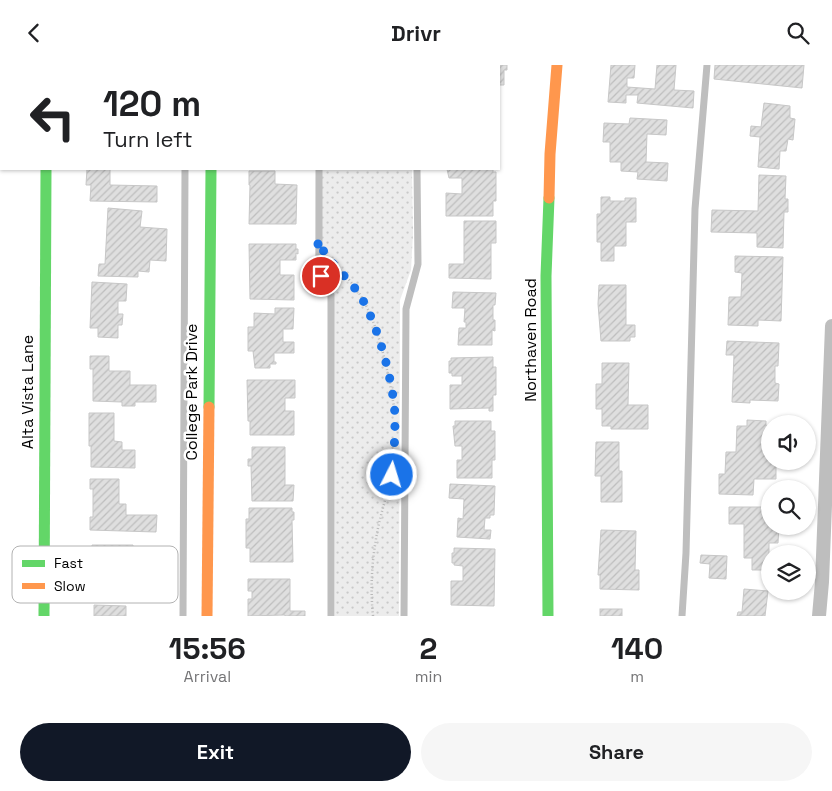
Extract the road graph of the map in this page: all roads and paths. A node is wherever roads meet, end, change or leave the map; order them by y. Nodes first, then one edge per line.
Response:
1 (557, 65) edge
2 (707, 65) edge
3 (46, 170) edge
4 (185, 170) edge
5 (210, 170) edge
6 (319, 170) edge
7 (417, 170) edge
8 (318, 240) junction
9 (832, 326) edge
10 (394, 408) dead end
11 (393, 459) dead end
12 (44, 546) edge
13 (44, 603) edge
14 (44, 616) edge
15 (183, 616) edge
16 (207, 616) edge
17 (331, 616) edge
18 (373, 616) edge
19 (404, 616) edge
20 (548, 616) edge
21 (682, 616) edge
22 (818, 616) edge

1 - 20 street, Northaven Road
2 - 21 lane
3 - 12 street, Alta Vista Lane
4 - 15 lane
5 - 16 street, College Park Drive
6 - 8 lane
7 - 19 lane
8 - 10 path
8 - 17 lane
9 - 22 street
11 - 18 path
13 - 14 street, Alta Vista Lane

